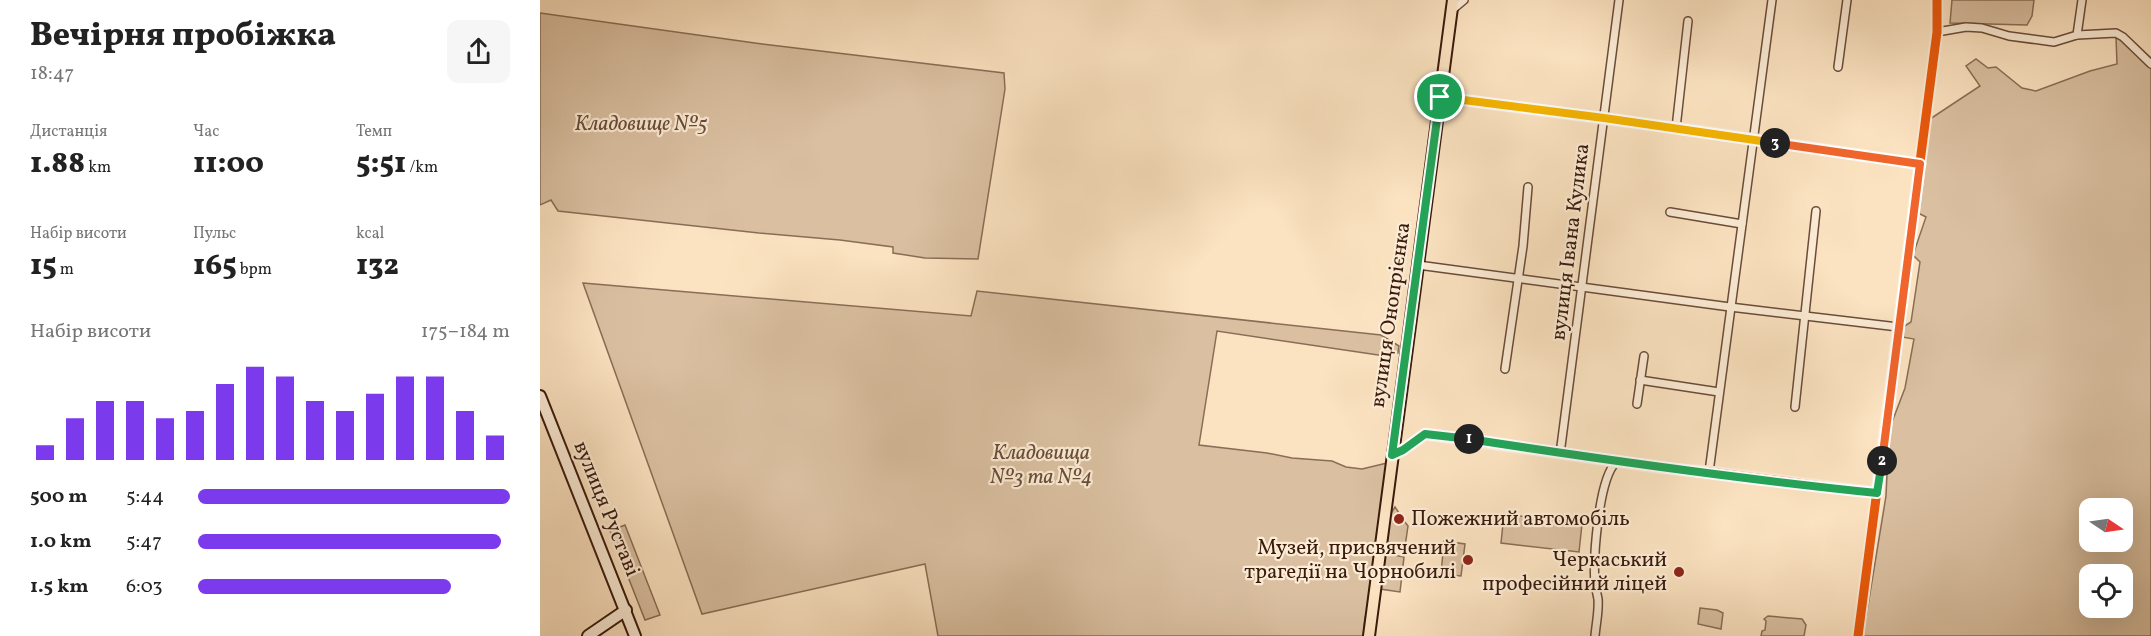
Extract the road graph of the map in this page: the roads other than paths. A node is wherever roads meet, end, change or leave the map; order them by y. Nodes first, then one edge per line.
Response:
1 (1464, 0) edge
2 (1619, 0) edge
3 (1772, 0) edge
4 (1847, 0) edge
5 (1936, 0) edge
6 (2082, 0) edge
7 (1452, 5) edge
8 (1688, 21) dead end
9 (1937, 32) junction
10 (2077, 35) junction
11 (2151, 64) edge
12 (1838, 67) dead end
13 (1440, 97) junction
14 (1604, 118) junction
15 (1676, 128) junction
16 (1754, 140) junction
17 (1920, 164) junction
18 (1528, 187) dead end
19 (1816, 211) dead end
20 (1670, 212) dead end
21 (1742, 224) junction
22 (1418, 266) junction
23 (1518, 279) junction
24 (1582, 288) junction
25 (1730, 307) junction
26 (1803, 316) junction
27 (1898, 327) junction
28 (1644, 356) dead end
29 (1505, 369) dead end
30 (1640, 380) junction
31 (1719, 392) junction
32 (540, 396) edge
33 (1637, 404) dead end
34 (1795, 407) dead end
35 (1560, 454) junction
36 (1392, 455) junction
37 (1616, 462) junction
38 (1709, 472) junction
39 (1877, 493) junction
40 (626, 610) junction
41 (588, 636) edge
42 (635, 636) edge
43 (1369, 636) edge
44 (1595, 636) edge
45 (1858, 636) edge

1 - 7 street
2 - 14 street, вулиця Івана Кулика
3 - 16 street
4 - 12 street
5 - 9 street
6 - 10 street
7 - 13 main road, вулиця Онопрієнка
8 - 15 street
9 - 10 street
9 - 17 street
10 - 11 street
13 - 14 street
13 - 22 main road, вулиця Онопрієнка
14 - 15 street
14 - 24 street, вулиця Івана Кулика
15 - 16 street
16 - 17 street
16 - 21 street
17 - 27 street
18 - 23 street
19 - 26 street
20 - 21 street
21 - 25 street
22 - 23 street
22 - 36 main road, вулиця Онопрієнка
23 - 24 street
23 - 29 street
24 - 25 street
24 - 35 street, вулиця Івана Кулика
25 - 26 street
25 - 31 street
26 - 27 street
26 - 34 street
27 - 39 street
28 - 30 street
30 - 31 street
30 - 33 street
31 - 38 street
32 - 40 main road, вулиця Руставі
35 - 36 street
35 - 37 street
36 - 43 main road, вулиця Онопрієнка
37 - 38 street
37 - 44 street
38 - 39 street
39 - 45 street
40 - 41 main road
40 - 42 main road, вулиця Руставі

